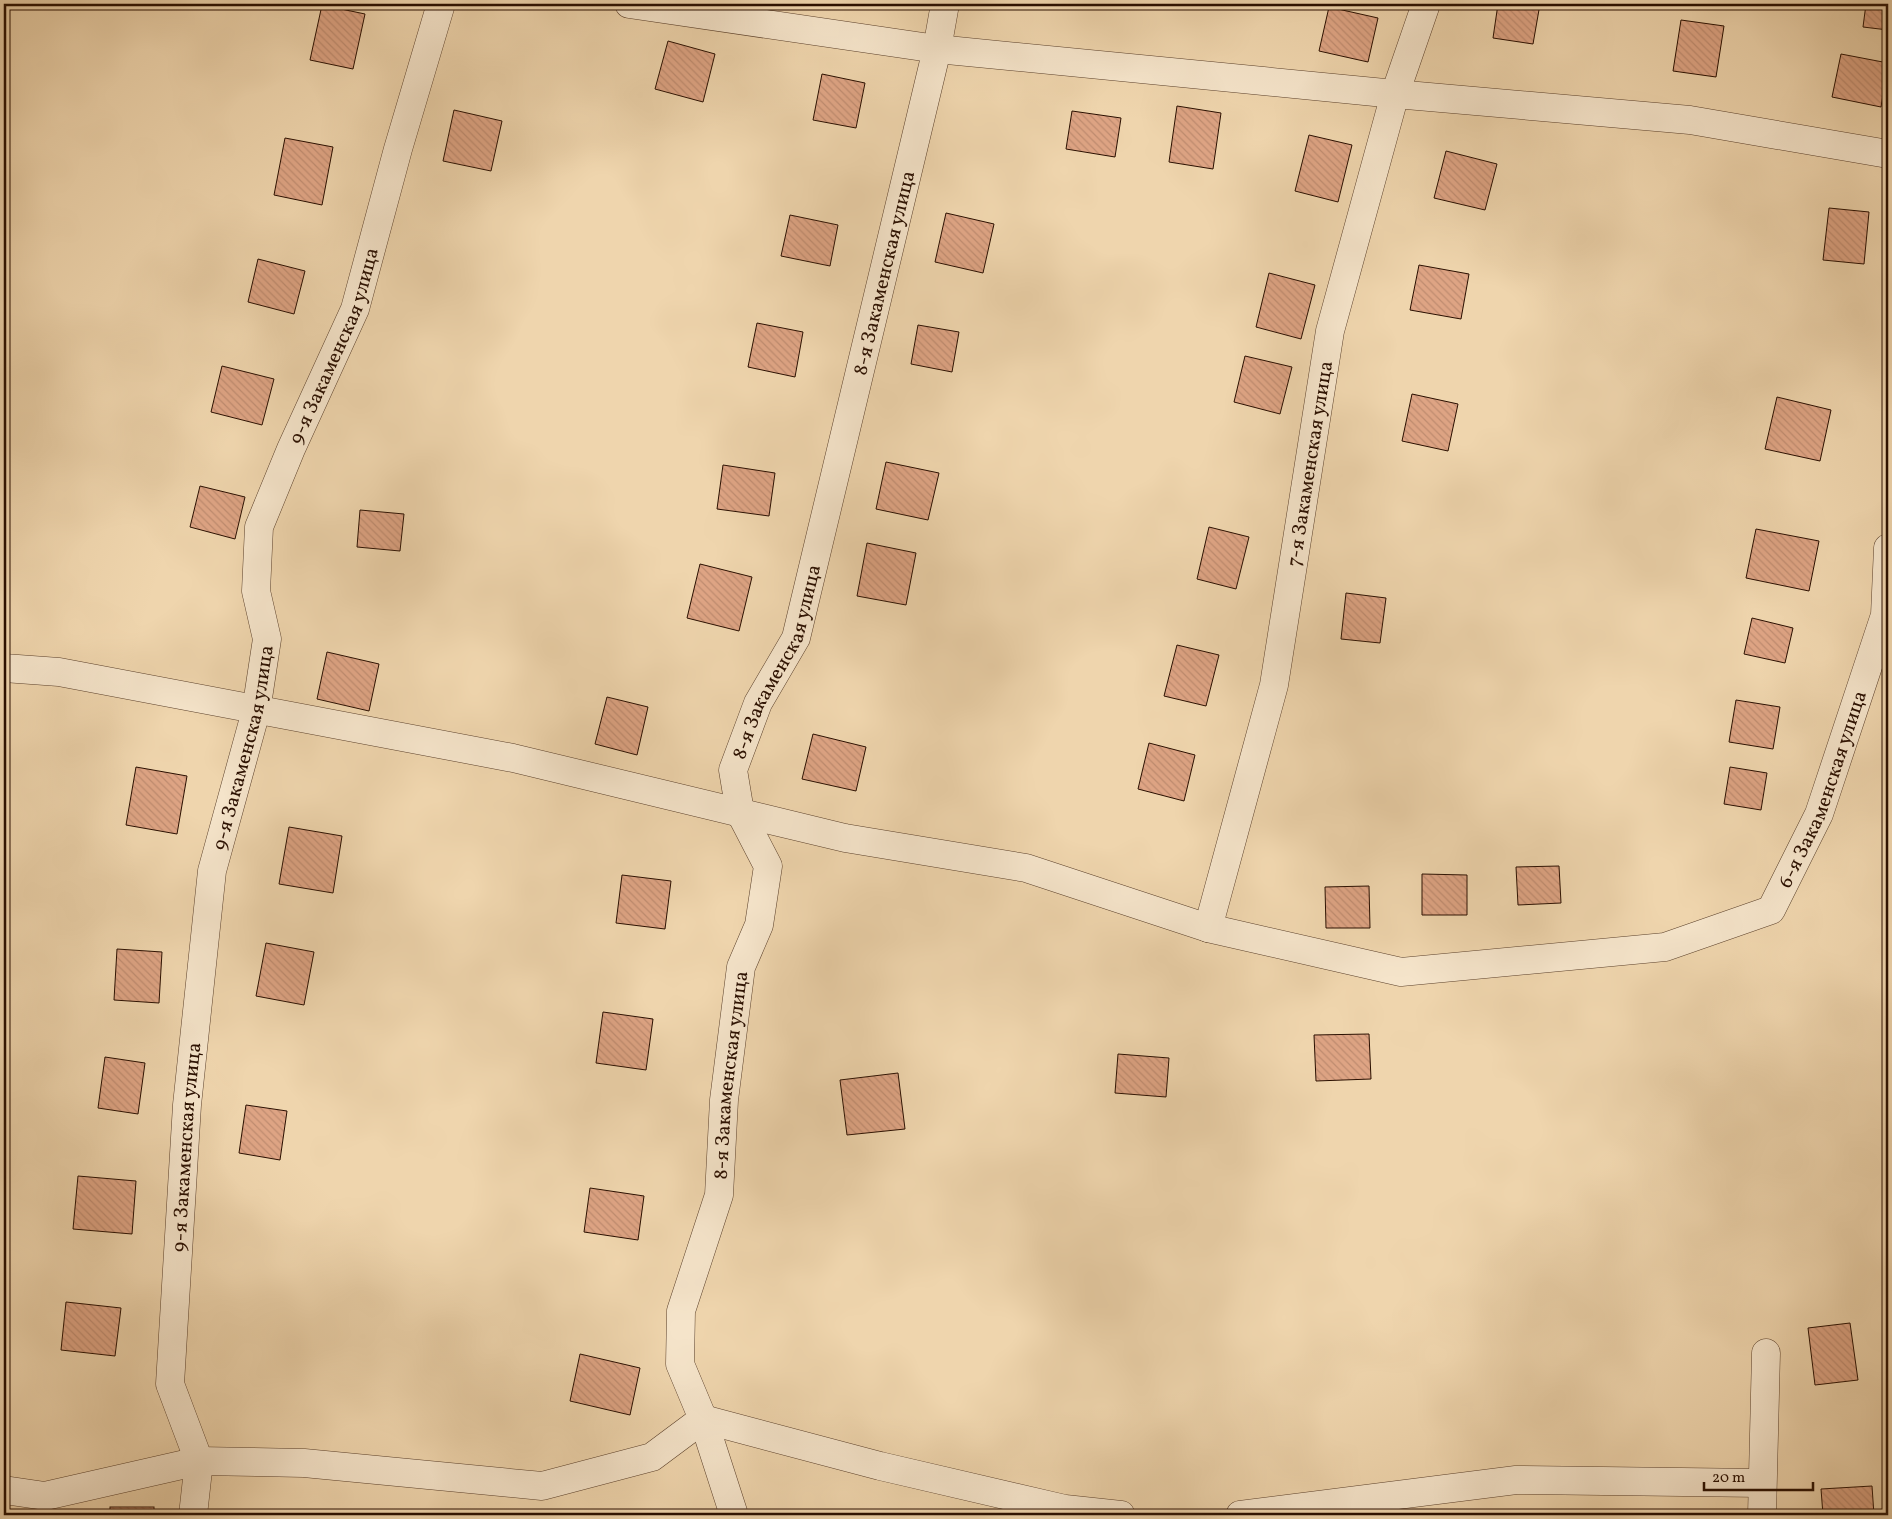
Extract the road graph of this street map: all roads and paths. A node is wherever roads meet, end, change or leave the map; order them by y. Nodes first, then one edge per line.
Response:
1 (441, 4) edge
2 (629, 4) edge
3 (945, 4) edge
4 (1426, 4) edge
5 (937, 49) junction
6 (1395, 94) junction
7 (1888, 154) edge
8 (1888, 548) edge
9 (4, 668) edge
10 (256, 711) junction
11 (740, 812) junction
12 (1208, 928) junction
13 (1766, 1353) dead end
14 (703, 1419) junction
15 (199, 1461) junction
16 (1762, 1484) junction
17 (4, 1490) edge
18 (193, 1515) edge
19 (734, 1515) edge
20 (1121, 1515) edge
21 (1240, 1515) edge
22 (1762, 1515) edge

1 - 10 street, 9-я Закаменская улица
2 - 5 street
3 - 5 street, 8-я Закаменская улица
4 - 6 street, 7-я Закаменская улица
5 - 6 street
5 - 11 street, 8-я Закаменская улица
6 - 7 street
6 - 12 street, 7-я Закаменская улица
8 - 12 street, 6-я Закаменская улица
9 - 10 street
10 - 11 street
10 - 15 street, 9-я Закаменская улица
11 - 12 street
11 - 14 street, 8-я Закаменская улица
13 - 16 street
14 - 15 street
14 - 19 street, 8-я Закаменская улица
14 - 20 street
15 - 17 street
15 - 18 street, 9-я Закаменская улица
16 - 21 street
16 - 22 street

